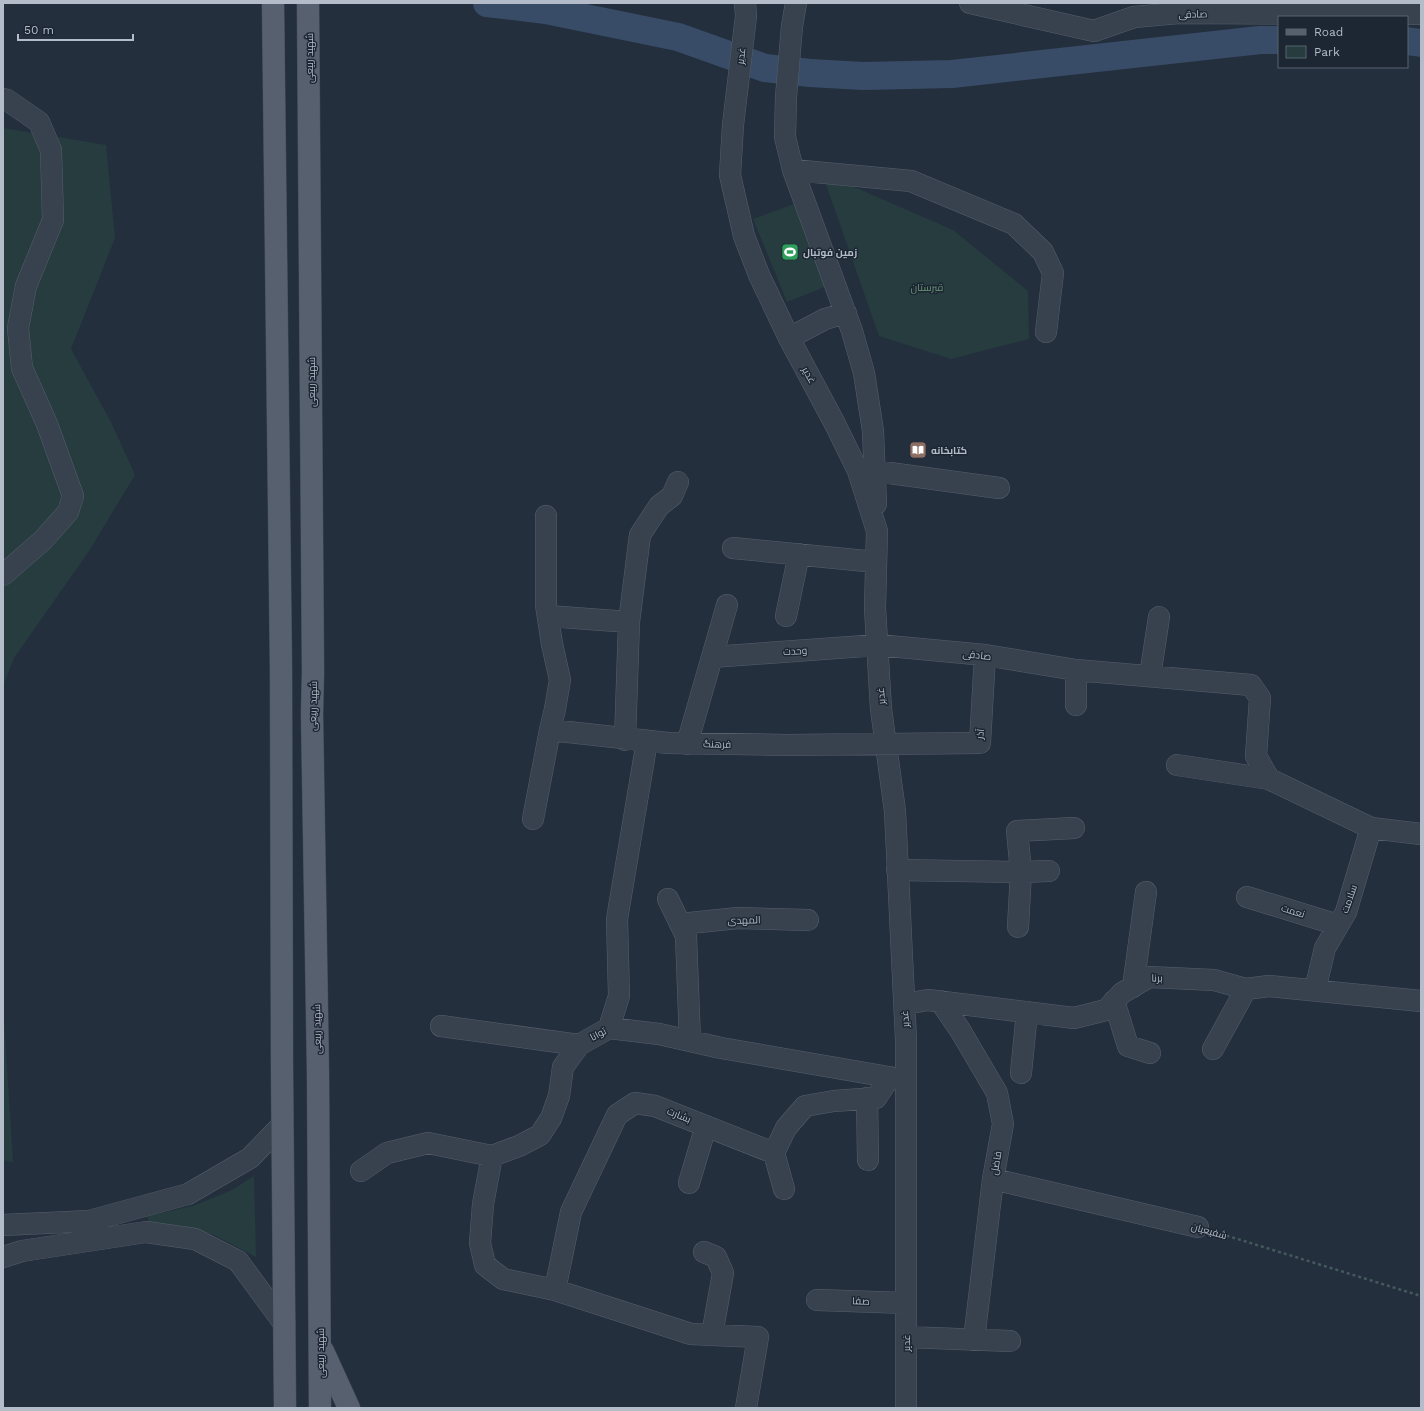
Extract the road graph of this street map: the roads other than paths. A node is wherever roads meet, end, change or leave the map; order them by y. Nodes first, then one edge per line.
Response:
1 (273, 3) edge
2 (308, 3) edge
3 (796, 3) edge
4 (970, 3) edge
5 (992, 6) edge
6 (747, 7) edge
7 (1178, 8) edge
8 (1377, 9) edge
9 (1421, 14) edge
10 (3, 99) edge
11 (793, 170) junction
12 (846, 313) junction
13 (1046, 332) dead end
14 (789, 338) junction
15 (875, 471) junction
16 (678, 482) dead end
17 (998, 488) dead end
18 (546, 516) dead end
19 (877, 531) junction
20 (733, 548) dead end
21 (799, 554) junction
22 (876, 562) junction
23 (3, 575) edge
24 (727, 606) dead end
25 (548, 616) junction
26 (786, 616) dead end
27 (1159, 618) dead end
28 (628, 622) junction
29 (878, 645) junction
30 (985, 655) junction
31 (712, 657) junction
32 (281, 670) junction
33 (1076, 670) junction
34 (313, 672) junction
35 (1150, 676) junction
36 (1076, 705) dead end
37 (281, 712) junction
38 (312, 714) junction
39 (550, 730) junction
40 (625, 740) junction
41 (647, 742) junction
42 (687, 744) junction
43 (886, 744) junction
44 (1177, 765) dead end
45 (1269, 779) junction
46 (533, 819) dead end
47 (1074, 828) dead end
48 (1371, 828) junction
49 (1421, 834) edge
50 (897, 870) junction
51 (1048, 871) dead end
52 (1021, 872) junction
53 (1146, 892) dead end
54 (1247, 897) dead end
55 (668, 899) dead end
56 (808, 920) dead end
57 (680, 924) junction
58 (1338, 925) junction
59 (1018, 927) dead end
60 (1133, 987) junction
61 (1246, 989) junction
62 (1315, 990) junction
63 (940, 1001) junction
64 (1114, 1001) junction
65 (1421, 1001) edge
66 (904, 1004) junction
67 (1027, 1012) junction
68 (441, 1026) dead end
69 (609, 1028) junction
70 (690, 1041) junction
71 (578, 1045) junction
72 (1213, 1049) dead end
73 (1150, 1053) dead end
74 (1021, 1073) dead end
75 (898, 1078) junction
76 (867, 1098) junction
77 (283, 1124) junction
78 (706, 1126) junction
79 (774, 1153) junction
80 (492, 1156) junction
81 (868, 1160) dead end
82 (361, 1171) dead end
83 (993, 1179) junction
84 (689, 1183) dead end
85 (784, 1189) dead end
86 (3, 1225) edge
87 (1198, 1227) road end
88 (704, 1252) dead end
89 (3, 1257) edge
90 (555, 1290) junction
91 (817, 1300) dead end
92 (906, 1303) junction
93 (285, 1325) junction
94 (712, 1335) junction
95 (906, 1337) junction
96 (974, 1340) junction
97 (1010, 1342) dead end
98 (320, 1345) junction
99 (285, 1408) edge
100 (320, 1408) edge
101 (349, 1408) edge
102 (746, 1408) edge
103 (906, 1408) edge

1 - 32 main road
2 - 34 main road, شهید ربیعی
3 - 11 street
4 - 5 street, صادقی
5 - 7 street, صادقی
6 - 14 street, غدیر
7 - 8 street, صادقی
8 - 9 street, صادقی
10 - 23 street
11 - 12 street
11 - 13 street
12 - 14 street
12 - 15 street
14 - 19 street, غدیر
15 - 17 street
15 - 19 street
16 - 28 street
18 - 25 street
19 - 22 street, غدیر
20 - 21 street
21 - 22 street
21 - 26 street
22 - 29 street, غدیر
24 - 31 street
25 - 28 street
25 - 39 street
27 - 35 street
28 - 40 street
29 - 30 street, صادقی
29 - 31 street, وحدت
29 - 43 street, غدیر
30 - 33 street, صادقی
30 - 43 street, آذر
31 - 42 street
32 - 34 main road
32 - 37 main road
33 - 35 street, صادقی
33 - 36 street
34 - 38 main road, شهید ربیعی
35 - 45 street, صادقی
37 - 38 main road
37 - 77 main road
38 - 98 main road, شهید ربیعی
39 - 40 street, فرهنگ
39 - 46 street
40 - 41 street, فرهنگ
41 - 42 street, فرهنگ
41 - 69 street
42 - 43 street, فرهنگ
43 - 50 street, غدیر
44 - 45 street
45 - 48 street
47 - 52 street
48 - 49 street
48 - 58 street, سلامت
50 - 52 street
50 - 66 street, غدیر
51 - 52 street
52 - 59 street
53 - 60 street
54 - 58 street, نعمت
55 - 57 street
56 - 57 street, المهدی
57 - 70 street
58 - 62 street, سلامت
60 - 61 street, برنا
60 - 64 street, برنا
61 - 62 street, برنا
61 - 72 street
62 - 65 street, برنا
63 - 66 street, برنا
63 - 67 street, برنا
63 - 83 street, فاضل
64 - 67 street, برنا
64 - 73 street
66 - 75 street, غدیر
67 - 74 street
68 - 71 street
69 - 70 street, توانا
69 - 71 street, توانا
70 - 75 street, توانا
71 - 80 street, توانا
75 - 76 street
75 - 92 street, غدیر
76 - 79 street
76 - 81 street
77 - 86 street
77 - 93 main road
78 - 79 street, بشارت
78 - 84 street
78 - 90 street, بشارت
79 - 85 street
80 - 82 street
80 - 90 street
83 - 87 street, شفیعیان
83 - 96 street, فاضل
88 - 94 street
89 - 93 street
90 - 94 street
91 - 92 street, صفا
92 - 95 street, غدیر
93 - 99 main road
94 - 102 street
95 - 96 street
95 - 103 street, غدیر
96 - 97 street
98 - 100 main road, شهید ربیعی
98 - 101 main road

